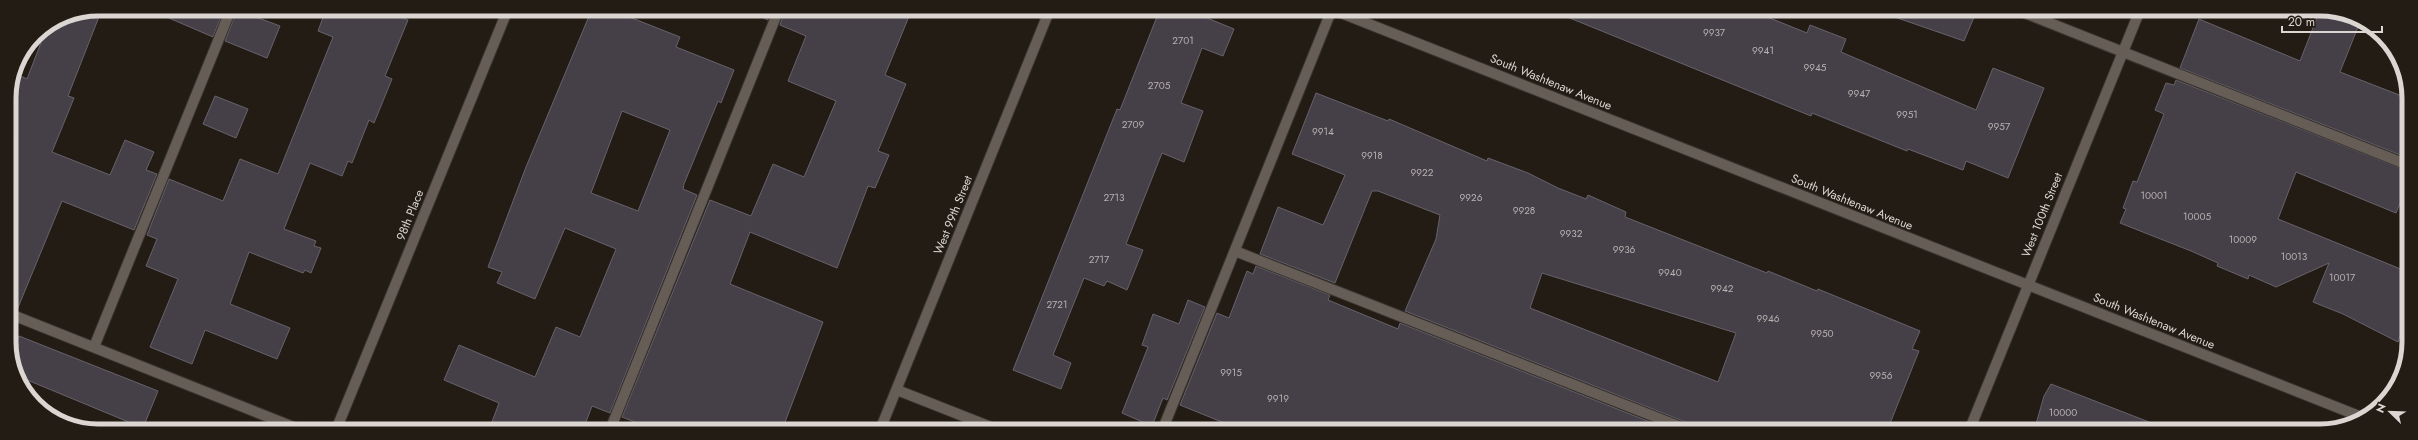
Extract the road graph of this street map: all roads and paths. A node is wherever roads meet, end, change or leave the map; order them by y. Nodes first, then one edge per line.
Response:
1 (228, 16) edge
2 (505, 16) edge
3 (776, 16) edge
4 (1047, 16) edge
5 (1330, 16) edge
6 (1347, 16) edge
7 (2032, 16) edge
8 (2138, 16) edge
9 (2123, 52) junction
10 (2402, 163) edge
11 (1235, 251) junction
12 (2027, 285) junction
13 (16, 316) edge
14 (94, 347) junction
15 (897, 390) junction
16 (2357, 415) edge
17 (286, 424) edge
18 (338, 424) edge
19 (612, 424) edge
20 (883, 424) edge
21 (985, 424) edge
22 (1165, 424) edge
23 (1673, 424) edge
24 (1972, 424) edge

1 - 14 street
2 - 18 street, 98th Place
3 - 19 street
4 - 15 street, West 99th Street
5 - 11 street
6 - 12 street, South Washtenaw Avenue
7 - 9 street
8 - 9 street, West 100th Street
9 - 10 street
9 - 12 street, West 100th Street
11 - 22 street
11 - 23 street
12 - 16 street, South Washtenaw Avenue
12 - 24 street, West 100th Street
13 - 14 street
14 - 17 street
15 - 20 street, West 99th Street
15 - 21 street

